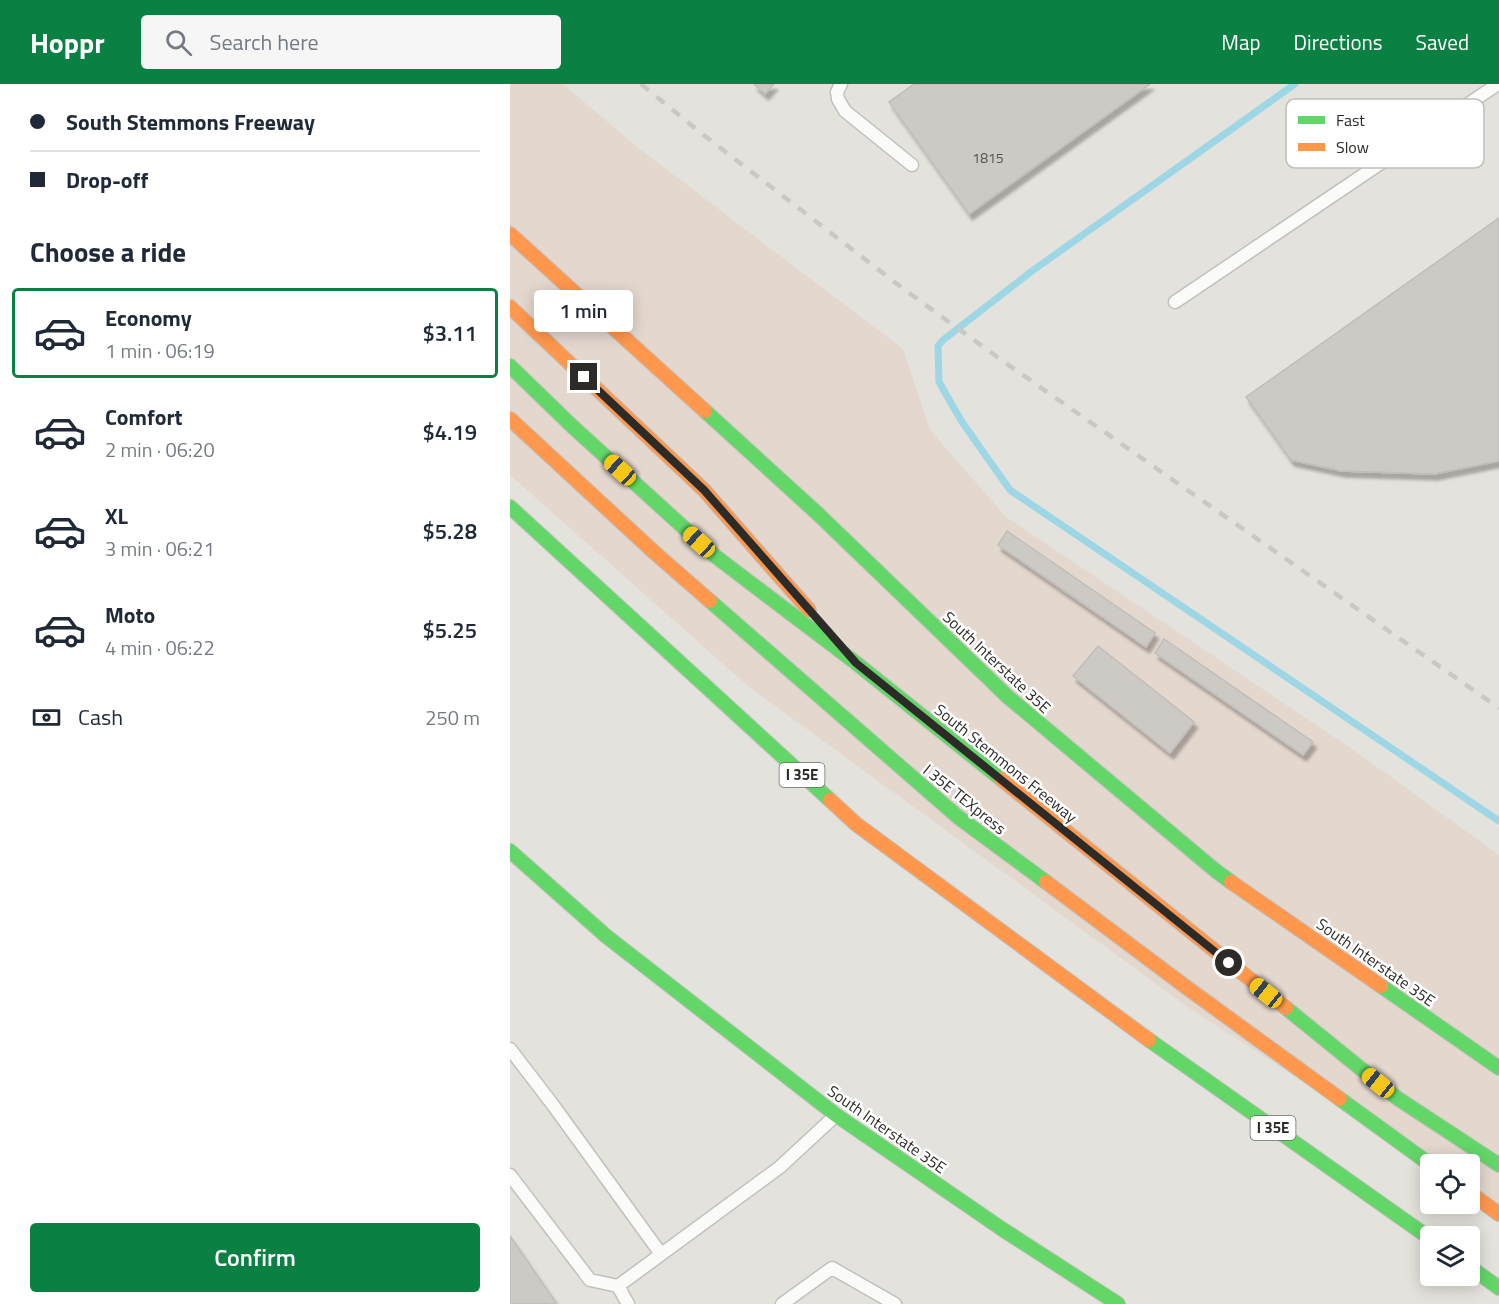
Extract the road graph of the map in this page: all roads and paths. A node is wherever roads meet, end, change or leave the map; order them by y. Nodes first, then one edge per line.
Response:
1 (841, 84) edge
2 (1498, 84) edge
3 (1476, 99) edge
4 (912, 165) dead end
5 (1374, 168) edge
6 (510, 234) edge
7 (1175, 302) dead end
8 (510, 307) edge
9 (510, 366) edge
10 (510, 419) edge
11 (510, 507) edge
12 (856, 663) junction
13 (510, 851) edge
14 (510, 1049) edge
15 (1499, 1068) edge
16 (836, 1115) junction
17 (1420, 1157) edge
18 (1499, 1165) edge
19 (510, 1175) edge
20 (1480, 1200) edge
21 (1499, 1214) edge
22 (1420, 1231) edge
23 (661, 1254) junction
24 (1480, 1274) edge
25 (618, 1286) junction
26 (1499, 1288) edge
27 (628, 1304) edge
28 (782, 1304) edge
29 (895, 1304) edge
30 (1118, 1304) edge

1 - 4 lane
2 - 3 lane
5 - 7 lane
6 - 15 main road, South Interstate 35E
8 - 12 main road
9 - 12 main road, South Stemmons Freeway
10 - 17 main road, I 35E TEXpress
11 - 22 main road, I 35E
12 - 18 main road, South Stemmons Freeway
13 - 16 main road, South Interstate 35E
14 - 23 lane
16 - 23 lane
16 - 30 main road, South Interstate 35E
19 - 25 lane
20 - 21 main road
23 - 25 lane
24 - 26 main road
25 - 27 lane
28 - 29 lane

